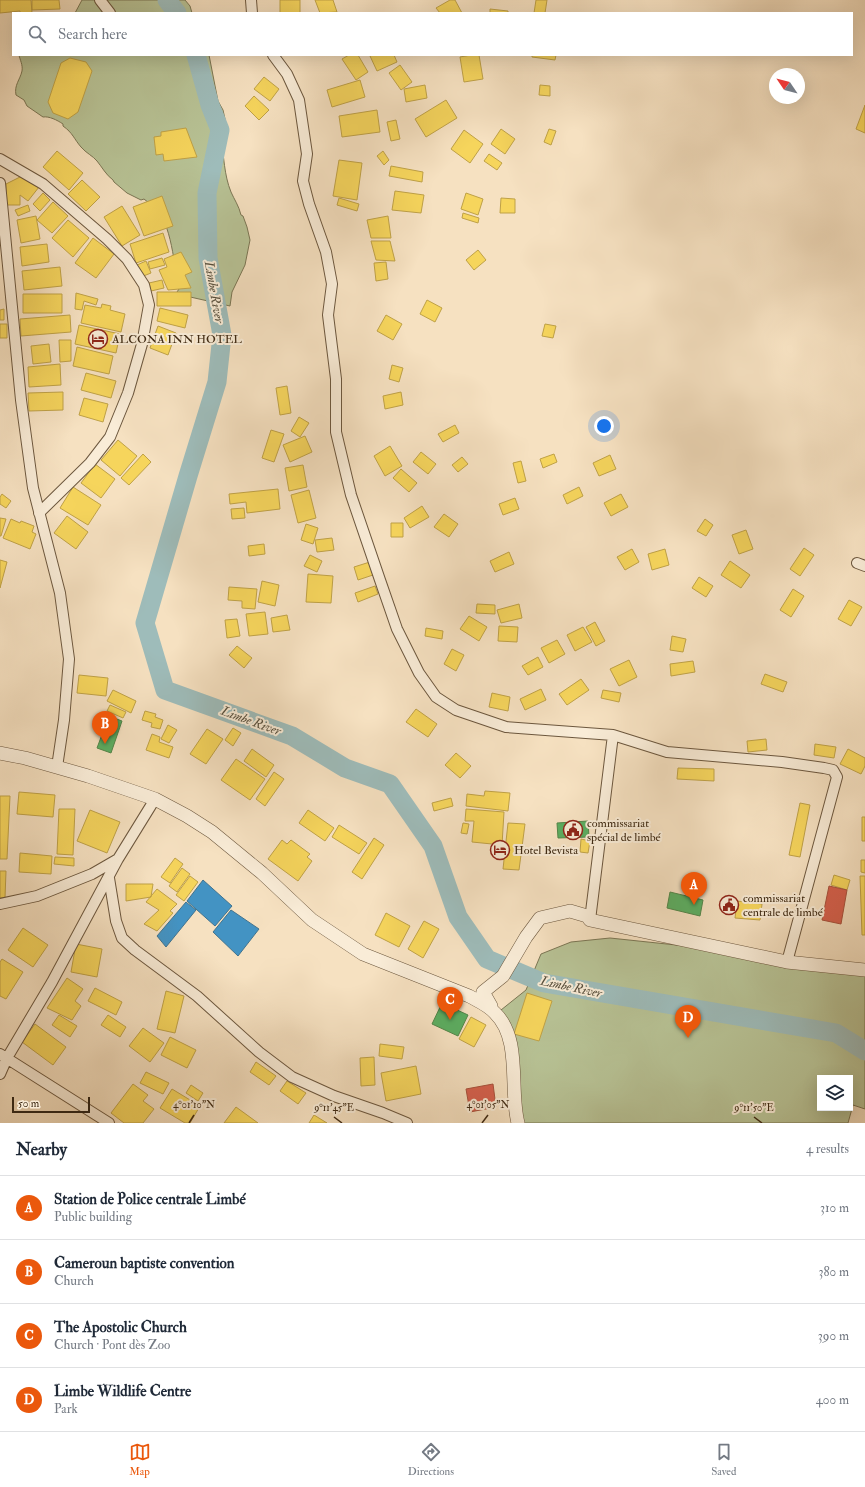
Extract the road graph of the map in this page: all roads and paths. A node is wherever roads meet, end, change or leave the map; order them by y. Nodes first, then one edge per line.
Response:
1 (100, 0) edge
2 (251, 0) edge
3 (109, 12) edge
4 (252, 12) edge
5 (274, 56) edge
6 (0, 159) edge
7 (0, 183) edge
8 (39, 513) junction
9 (613, 735) junction
10 (0, 753) edge
11 (57, 767) junction
12 (155, 799) junction
13 (118, 859) junction
14 (109, 878) junction
15 (0, 904) edge
16 (590, 920) junction
17 (787, 962) junction
18 (865, 970) edge
19 (495, 1012) junction
20 (3, 1056) edge
21 (0, 1074) edge
22 (109, 1123) edge
23 (407, 1123) edge
24 (518, 1123) edge

1 - 3 street
2 - 4 street
5 - 9 street
6 - 8 street
7 - 8 street
8 - 11 street
9 - 16 street
9 - 17 street
10 - 11 street
11 - 12 street
12 - 13 street
12 - 19 street
13 - 14 street
13 - 15 street
14 - 20 street
14 - 23 street
16 - 17 street
16 - 19 street
17 - 18 street
19 - 24 street
20 - 21 street
20 - 22 street

